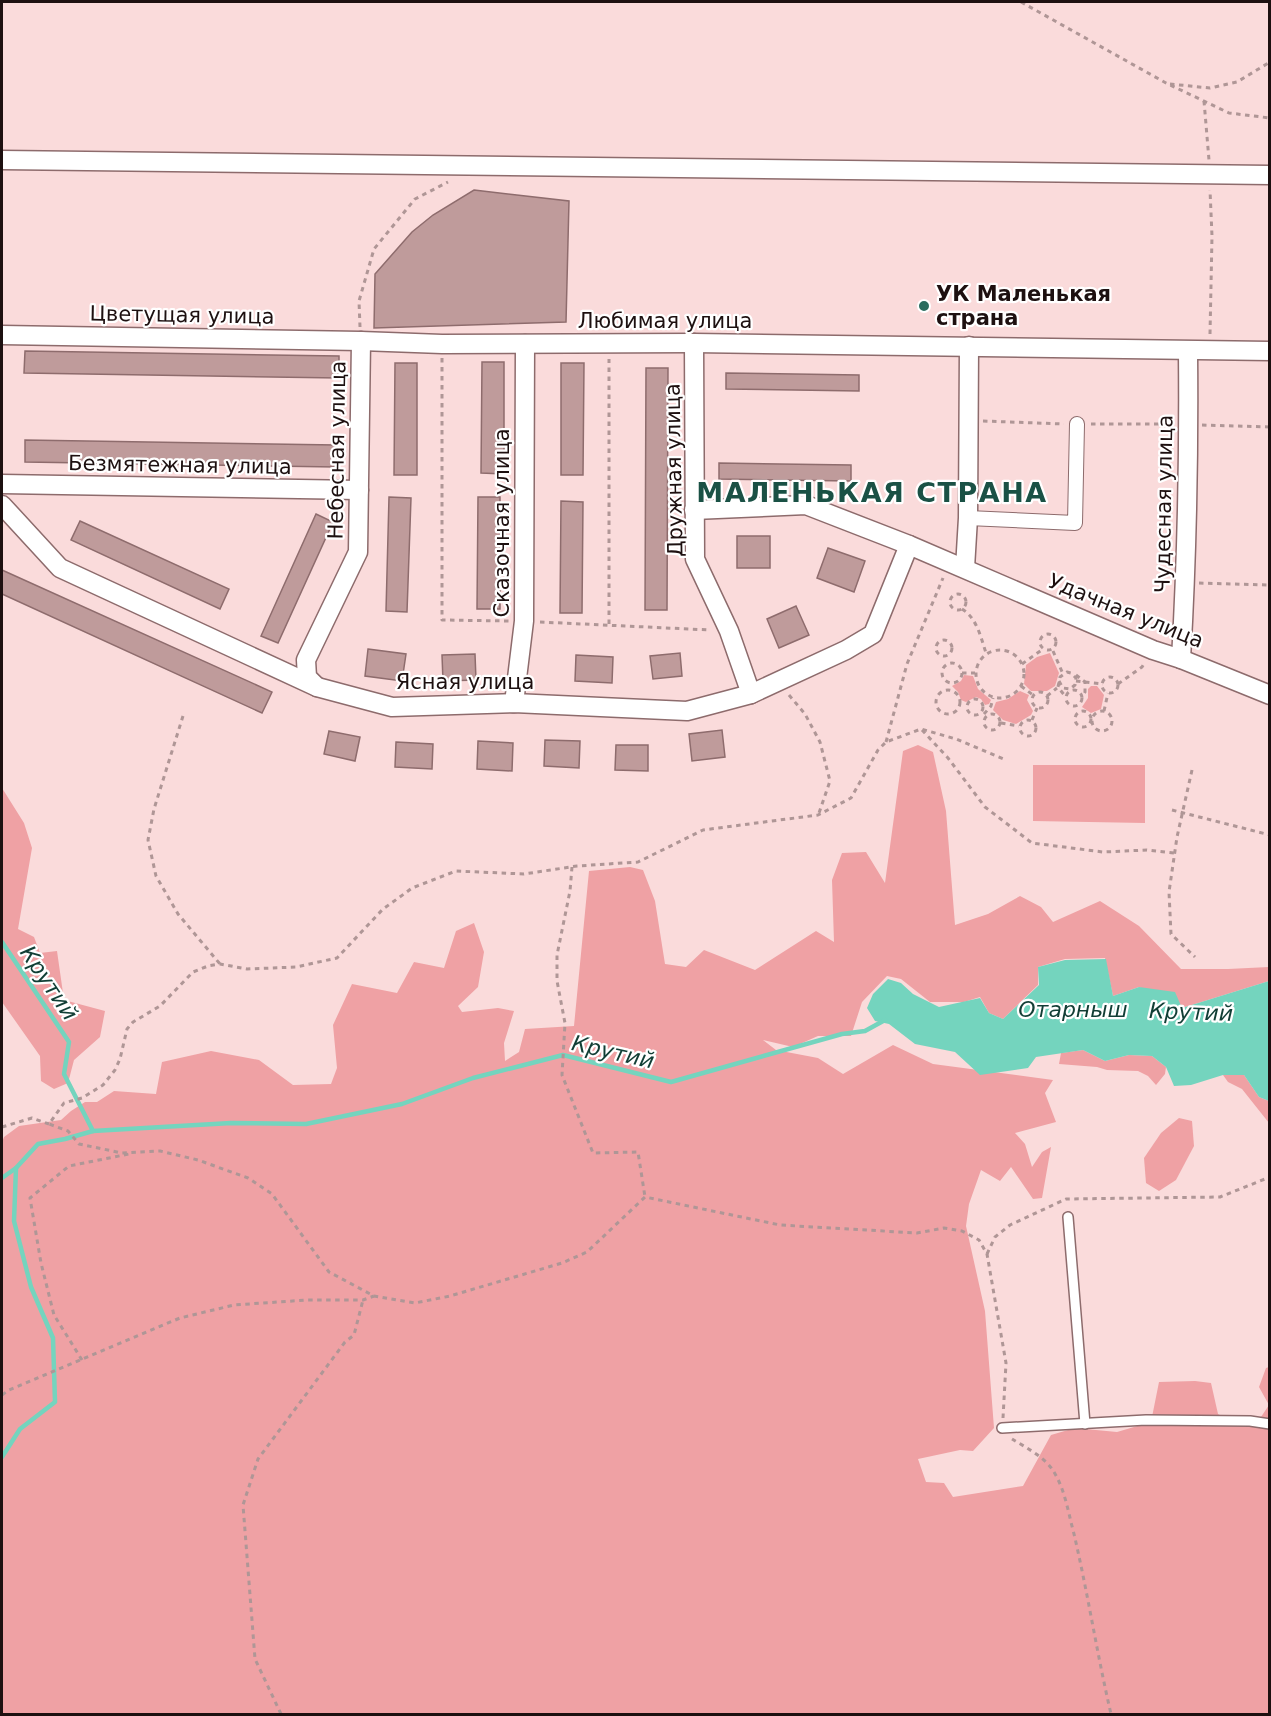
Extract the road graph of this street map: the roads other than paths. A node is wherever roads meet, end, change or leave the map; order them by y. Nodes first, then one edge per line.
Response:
1 (2, 160) edge
2 (1269, 175) edge
3 (2, 335) edge
4 (361, 341) junction
5 (694, 343) junction
6 (525, 344) junction
7 (969, 346) junction
8 (1188, 351) junction
9 (1269, 351) edge
10 (1077, 424) road end
11 (2, 484) edge
12 (358, 490) junction
13 (2, 505) edge
14 (694, 510) junction
15 (968, 519) junction
16 (909, 545) junction
17 (965, 568) junction
18 (1181, 659) junction
19 (317, 687) junction
20 (751, 694) junction
21 (1269, 695) edge
22 (514, 703) junction
23 (1068, 1217) dead end
24 (1086, 1424) junction
25 (1269, 1424) edge
26 (1002, 1428) road end

1 - 2 street
3 - 4 street, Цветущая улица
4 - 6 street, Любимая улица
4 - 12 street, Небесная улица
5 - 6 street, Любимая улица
5 - 7 street, Любимая улица
5 - 14 street, Дружная улица
6 - 22 street, Сказочная улица
7 - 8 street, Любимая улица
7 - 15 street
8 - 9 street, Любимая улица
8 - 18 street, Чудесная улица
10 - 15 street
11 - 12 street, Безмятежная улица
12 - 19 street, Небесная улица
13 - 19 street, Ясная улица
14 - 16 street, Удачная улица
14 - 20 street, Дружная улица
15 - 17 street
16 - 17 street, Удачная улица
16 - 20 street, Ясная улица
17 - 18 street, Удачная улица
18 - 21 street, Удачная улица
19 - 22 street, Ясная улица
20 - 22 street, Ясная улица
23 - 24 lane
24 - 25 lane
24 - 26 lane

